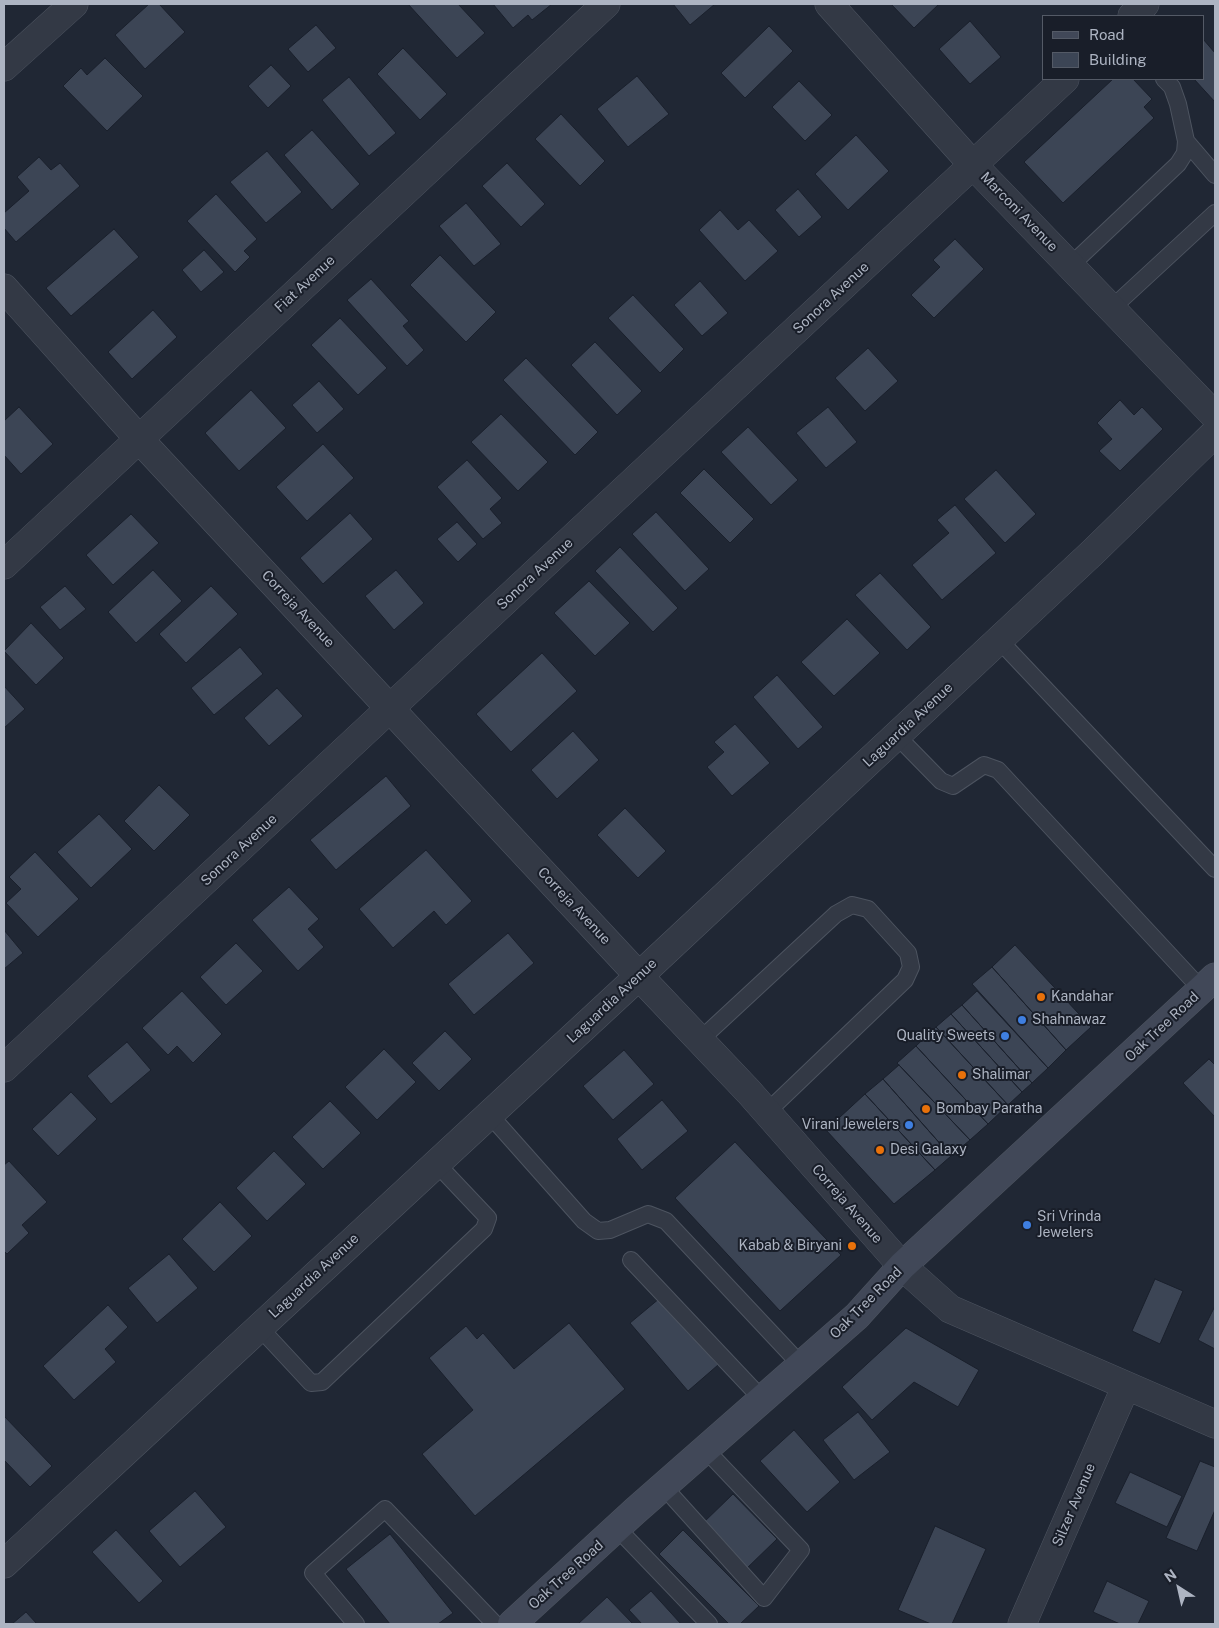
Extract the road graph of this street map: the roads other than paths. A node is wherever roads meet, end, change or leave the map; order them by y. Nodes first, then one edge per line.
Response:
1 (74, 4) edge
2 (606, 4) edge
3 (829, 4) edge
4 (1145, 4) edge
5 (1133, 15) edge
6 (4, 67) edge
7 (1064, 80) edge
8 (1165, 80) edge
9 (1186, 141) junction
10 (973, 165) junction
11 (1215, 175) edge
12 (1215, 213) edge
13 (1071, 265) junction
14 (4, 288) edge
15 (1112, 308) junction
16 (1215, 416) edge
17 (1215, 433) edge
18 (139, 439) junction
19 (4, 564) edge
20 (999, 640) junction
21 (391, 709) junction
22 (896, 735) junction
23 (1215, 869) edge
24 (639, 976) junction
25 (1208, 984) edge
26 (701, 1039) junction
27 (4, 1068) edge
28 (767, 1112) junction
29 (489, 1114) junction
30 (436, 1163) junction
31 (631, 1260) dead end
32 (902, 1266) junction
33 (259, 1327) junction
34 (801, 1365) junction
35 (1126, 1386) junction
36 (762, 1399) junction
37 (1215, 1424) edge
38 (705, 1449) junction
39 (663, 1486) junction
40 (617, 1528) junction
41 (4, 1564) edge
42 (523, 1621) edge
43 (356, 1624) edge
44 (495, 1624) edge
45 (709, 1624) edge
46 (1022, 1624) edge

1 - 6 street
2 - 18 street, Fiat Avenue
3 - 10 street, Marconi Avenue
4 - 5 street
7 - 10 street, Sonora Avenue
8 - 9 lane
9 - 11 lane
9 - 13 lane
10 - 13 street, Marconi Avenue
10 - 21 street, Sonora Avenue
12 - 15 lane
13 - 15 street, Marconi Avenue
14 - 18 street, Correja Avenue
15 - 16 street, Marconi Avenue
17 - 20 street, Laguardia Avenue
18 - 19 street, Fiat Avenue
18 - 21 street, Correja Avenue
20 - 22 street, Laguardia Avenue
20 - 23 lane
21 - 24 street, Correja Avenue
21 - 27 street, Sonora Avenue
22 - 24 street, Laguardia Avenue
22 - 25 lane
24 - 26 street, Correja Avenue
24 - 29 street, Laguardia Avenue
25 - 32 street, Oak Tree Road
26 - 28 street, Correja Avenue
26 - 28 lane
28 - 32 street, Correja Avenue
29 - 30 street, Laguardia Avenue
29 - 34 lane
30 - 33 street, Laguardia Avenue
30 - 33 lane
31 - 36 lane
32 - 34 street, Oak Tree Road
32 - 35 street, Correja Avenue
33 - 41 street, Laguardia Avenue
34 - 36 street, Oak Tree Road
35 - 37 street, Correja Avenue
35 - 46 street, Silzer Avenue
36 - 38 street, Oak Tree Road
38 - 39 street, Oak Tree Road
38 - 39 lane
39 - 40 street, Oak Tree Road
40 - 42 street, Oak Tree Road
40 - 45 lane
43 - 44 lane

